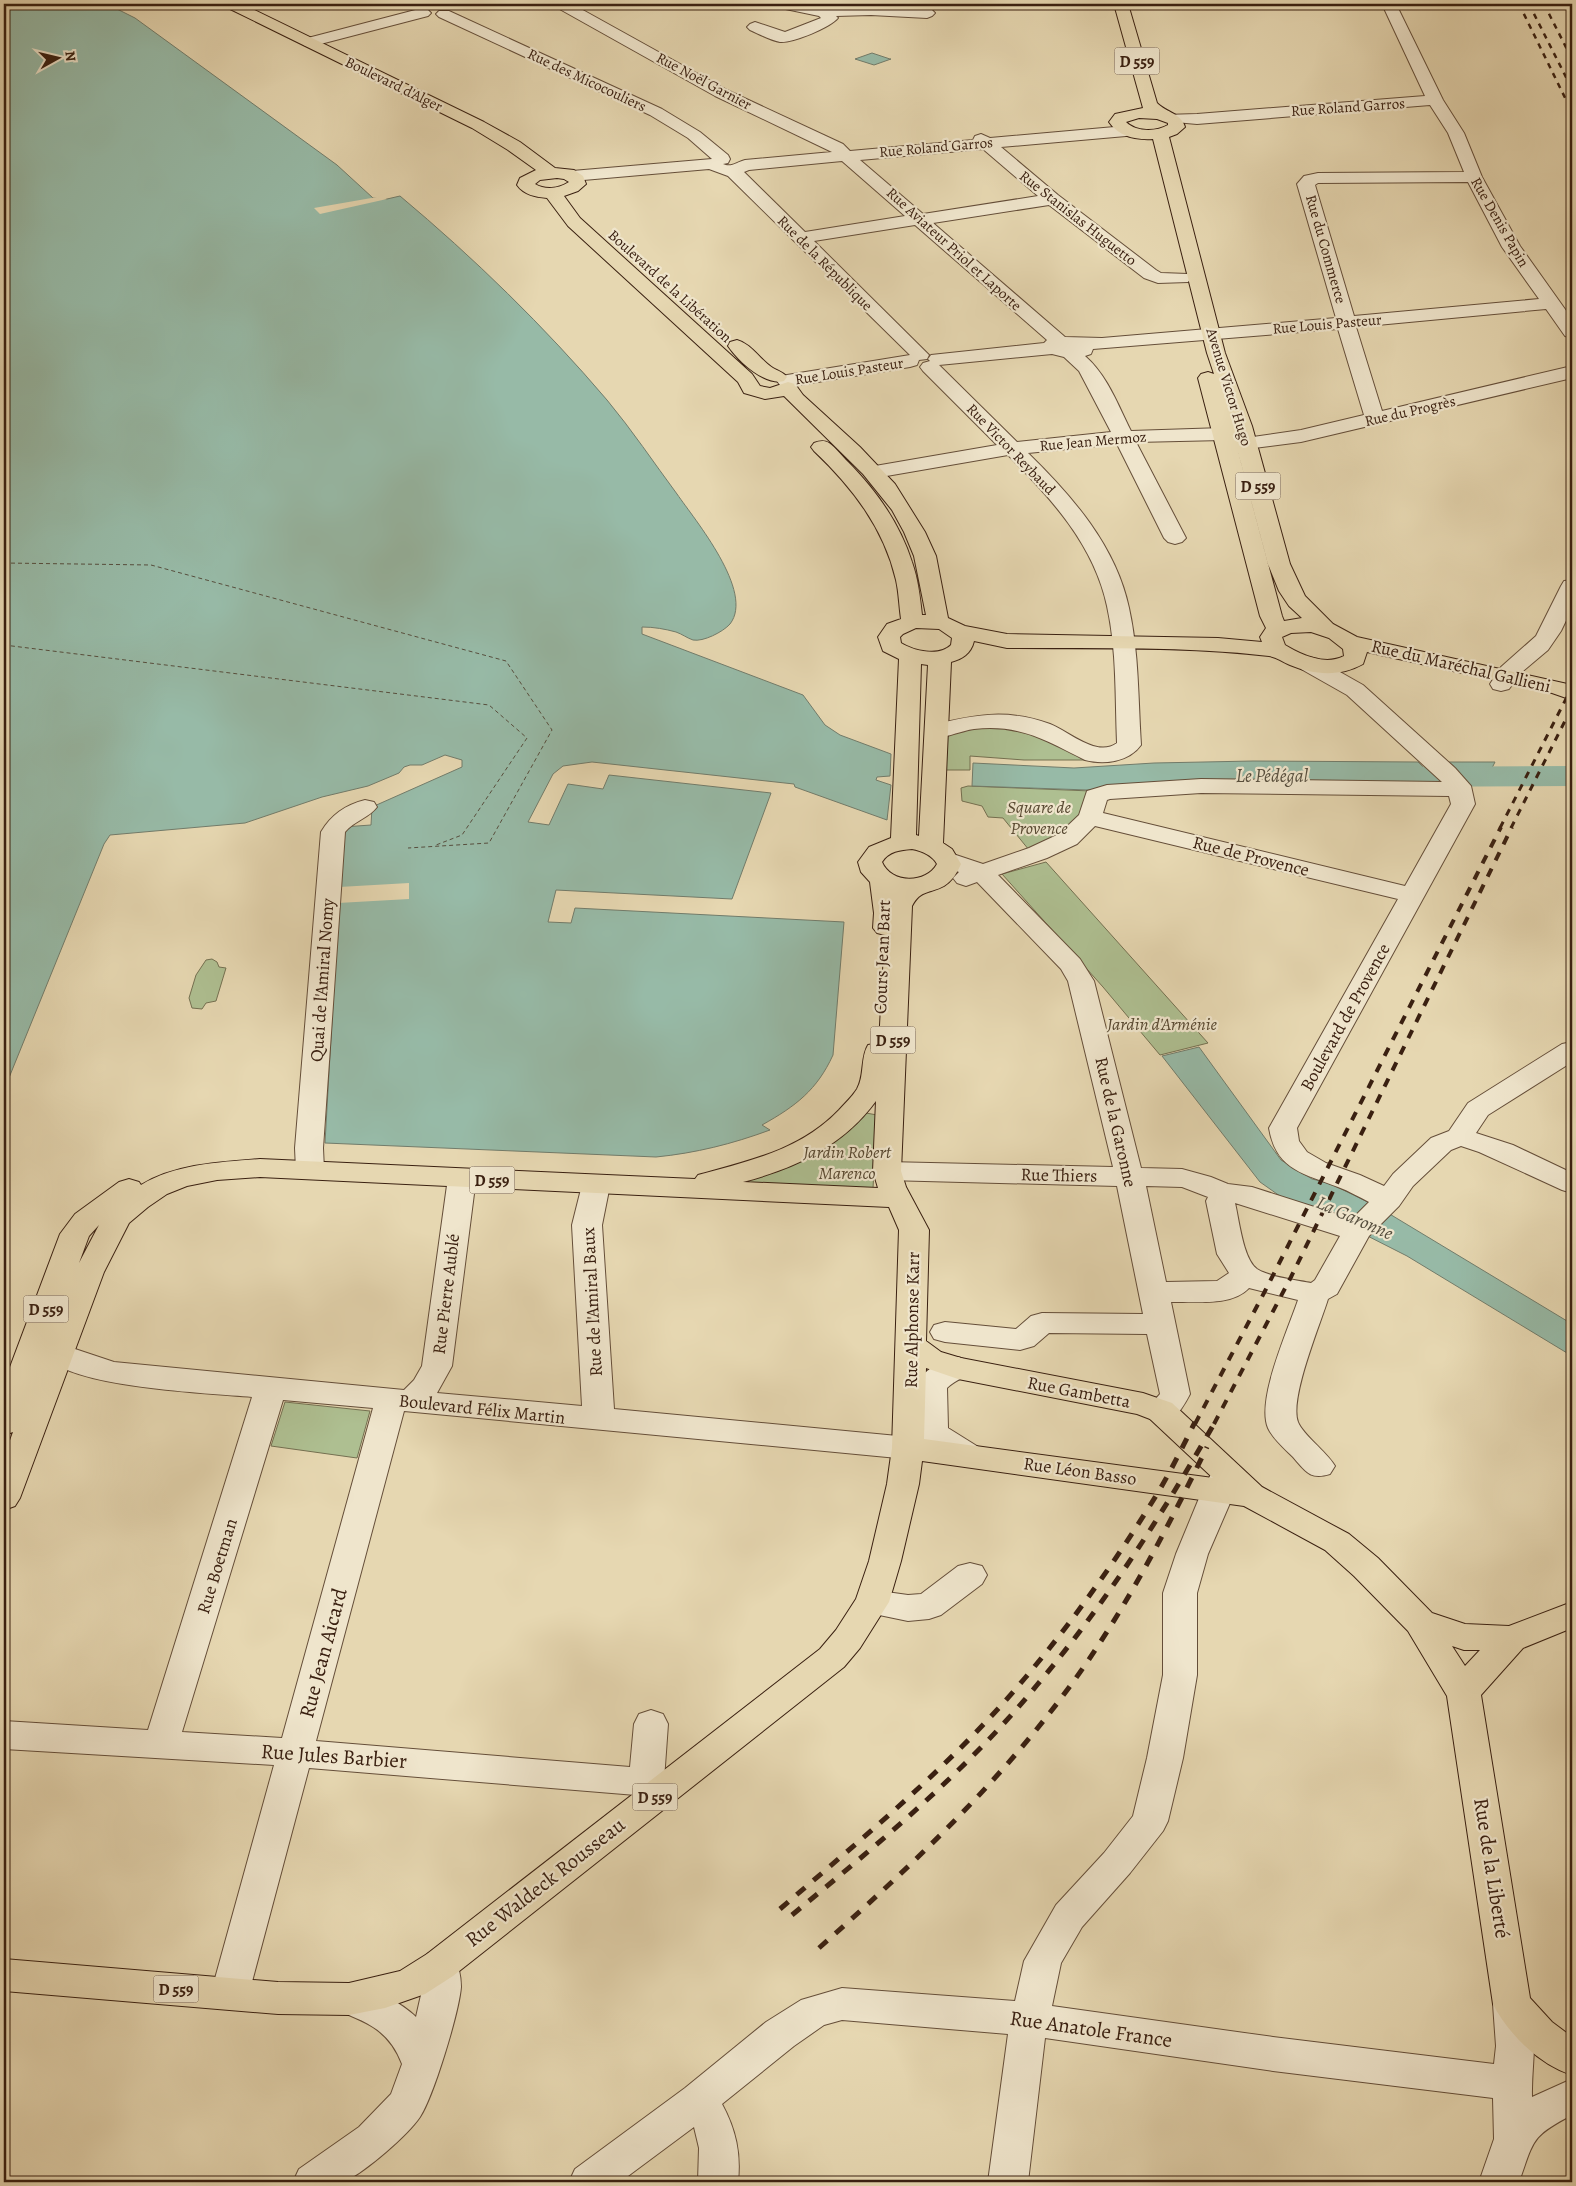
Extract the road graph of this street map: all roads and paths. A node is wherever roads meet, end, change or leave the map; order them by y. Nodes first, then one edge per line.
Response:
1 (231, 4) edge
2 (561, 4) edge
3 (781, 4) edge
4 (1106, 4) edge
5 (1121, 4) edge
6 (1389, 4) edge
7 (424, 8) edge
8 (451, 8) edge
9 (824, 12) junction
10 (927, 13) dead end
11 (755, 28) dead end
12 (309, 42) junction
13 (1437, 103) junction
14 (1132, 114) junction
15 (1167, 123) junction
16 (1132, 134) junction
17 (983, 141) junction
18 (846, 153) junction
19 (730, 166) junction
20 (551, 173) junction
21 (1474, 177) junction
22 (567, 185) junction
23 (1052, 199) junction
24 (1162, 213) dead end
25 (920, 219) junction
26 (799, 238) junction
27 (1182, 278) junction
28 (1551, 303) junction
29 (694, 308) dead end
30 (1346, 322) junction
31 (1572, 332) edge
32 (723, 333) dead end
33 (1204, 335) junction
34 (1068, 347) junction
35 (925, 361) junction
36 (1572, 372) edge
37 (784, 382) junction
38 (755, 388) junction
39 (1375, 419) junction
40 (1223, 434) junction
41 (1124, 438) junction
42 (1246, 444) junction
43 (1012, 448) junction
44 (875, 472) junction
45 (1175, 538) dead end
46 (1572, 586) edge
47 (912, 622) junction
48 (938, 623) junction
49 (1324, 627) junction
50 (1276, 639) junction
51 (1123, 643) junction
52 (953, 646) junction
53 (1352, 654) junction
54 (910, 657) junction
55 (1309, 664) junction
56 (1503, 680) junction
57 (1355, 690) junction
58 (1572, 693) edge
59 (1572, 697) edge
60 (937, 731) junction
61 (1459, 788) junction
62 (1093, 806) junction
63 (365, 807) dead end
64 (903, 834) junction
65 (938, 854) junction
66 (981, 872) junction
67 (882, 880) junction
68 (916, 886) junction
69 (1412, 895) junction
70 (1572, 1050) edge
71 (1459, 1137) junction
72 (310, 1170) junction
73 (887, 1171) junction
74 (1129, 1177) junction
75 (462, 1178) junction
76 (1572, 1184) edge
77 (596, 1185) junction
78 (674, 1188) junction
79 (1224, 1193) junction
80 (896, 1198) junction
81 (1380, 1198) junction
82 (1357, 1232) junction
83 (1245, 1275) junction
84 (1153, 1292) junction
85 (1315, 1294) junction
86 (1159, 1324) junction
87 (946, 1332) dead end
88 (912, 1346) junction
89 (60, 1354) junction
90 (958, 1368) junction
91 (271, 1387) junction
92 (401, 1401) junction
93 (1161, 1411) junction
94 (601, 1420) junction
95 (4, 1424) edge
96 (908, 1448) junction
97 (969, 1456) junction
98 (1319, 1466) dead end
99 (1222, 1482) junction
100 (1251, 1495) joint
101 (4, 1498) edge
102 (970, 1574) dead end
103 (867, 1611) junction
104 (1572, 1614) edge
105 (1420, 1622) junction
106 (1511, 1639) junction
107 (1464, 1694) junction
108 (651, 1724) dead end
109 (4, 1735) edge
110 (161, 1744) junction
111 (296, 1753) junction
112 (650, 1789) junction
113 (440, 1965) junction
114 (4, 1975) edge
115 (230, 1993) junction
116 (349, 1999) junction
117 (1512, 2004) junction
118 (1030, 2019) junction
119 (1571, 2054) edge
120 (421, 2063) junction
121 (1512, 2083) junction
122 (1572, 2096) edge
123 (699, 2100) junction
124 (1514, 2139) junction
125 (313, 2182) edge
126 (589, 2182) edge
127 (718, 2182) edge
128 (1008, 2182) edge
129 (1500, 2182) edge

1 - 12 main road, Boulevard d'Alger
2 - 18 street, Rue Noël Garnier
3 - 9 street
4 - 14 main road, D 559
5 - 15 main road, D 559
6 - 13 street, Rue Denis Papin
7 - 8 street
7 - 12 street
8 - 19 street, Rue des Micocouliers
9 - 10 street
9 - 11 street
12 - 20 main road, Boulevard d'Alger
13 - 15 street, Rue Roland Garros
13 - 21 street, Rue Denis Papin
14 - 15 main road
14 - 16 main road
15 - 16 main road
15 - 33 main road, Avenue Victor Hugo / D 559
16 - 17 street, Rue Roland Garros
17 - 18 street, Rue Roland Garros
17 - 23 street, Rue Stanislas Huguetto
18 - 19 street, Rue Roland Garros
18 - 25 street, Rue Aviateur Priol et Laporte
19 - 22 street, Rue Roland Garros
19 - 26 street, Rue de la République
20 - 22 main road
20 - 22 main road
21 - 28 street, Rue Denis Papin
21 - 30 street, Rue du Commerce
22 - 29 main road, Boulevard de la Libération
22 - 38 main road, Boulevard de la Libération
23 - 25 street
23 - 27 street, Rue Stanislas Huguetto
24 - 27 main road, Avenue Victor Hugo / D 559
25 - 26 street
25 - 34 street, Rue Aviateur Priol et Laporte
26 - 35 street, Rue de la République
27 - 33 main road, Avenue Victor Hugo / D 559
28 - 30 street, Rue Louis Pasteur
28 - 31 street, Rue Denis Papin
30 - 33 street, Rue Louis Pasteur
30 - 39 street, Rue du Commerce
32 - 37 main road, Boulevard de la Libération
33 - 34 street, Rue Louis Pasteur
33 - 40 main road, Avenue Victor Hugo / D 559
33 - 42 main road, Avenue Victor Hugo / D 559
34 - 35 street, Rue Louis Pasteur
34 - 41 street, Rue Aviateur Priol et Laporte
35 - 37 street, Rue Louis Pasteur
35 - 43 street, Rue Victor Reybaud
36 - 39 street, Rue du Progrès
37 - 38 main road
37 - 44 main road, Boulevard de la Libération
38 - 47 main road, Boulevard de la Libération
39 - 42 street, Rue du Progrès
40 - 41 street, Rue Jean Mermoz
40 - 50 main road, Avenue Victor Hugo / D 559
41 - 43 street, Rue Jean Mermoz
41 - 45 street, Rue Aviateur Priol et Laporte
42 - 49 main road, Avenue Victor Hugo / D 559
43 - 44 street, Rue Jean Mermoz
43 - 51 street, Rue Victor Reybaud
44 - 48 main road, Boulevard de la Libération
46 - 56 street
47 - 48 main road
47 - 54 main road
48 - 52 main road
49 - 50 main road
49 - 53 main road
50 - 51 main road
50 - 55 main road
51 - 52 main road
51 - 60 street, Rue Victor Reybaud
52 - 54 main road
52 - 60 main road
53 - 55 main road
53 - 56 main road, Rue du Maréchal Gallieni
53 - 57 street
54 - 64 main road
55 - 57 street
56 - 58 main road, Rue du Maréchal Gallieni
56 - 59 main road, Rue du Maréchal Gallieni
57 - 61 street
60 - 65 main road
61 - 62 street
61 - 69 street, Boulevard de Provence
62 - 66 street
62 - 69 street, Rue de Provence
63 - 72 street, Quai de l'Amiral Nomy
64 - 65 main road
64 - 67 main road
65 - 66 street, Rue de la Garonne
65 - 68 main road
66 - 74 street, Rue de la Garonne
67 - 68 main road
67 - 78 main road, Cours Jean Bart / D 559
68 - 73 main road, Cours Jean Bart / D 559
69 - 81 street, Boulevard de Provence
70 - 71 street
71 - 76 street
71 - 81 street
72 - 75 main road, D 559
72 - 89 main road, D 559
72 - 95 main road, D 559
73 - 74 street, Rue Thiers
73 - 80 main road, Cours Jean Bart / D 559
74 - 79 street, Rue Thiers
74 - 84 street, Rue de la Garonne
75 - 77 main road, D 559
75 - 92 street, Rue Pierre Aublé
77 - 78 main road, D 559
77 - 94 street, Rue de l'Amiral Baux
78 - 80 main road, D 559
79 - 82 street, Rue Thiers
79 - 83 street
80 - 88 main road, Rue Alphonse Karr / D 559
81 - 82 street
82 - 85 street
83 - 84 street
83 - 85 street
84 - 86 street, Rue de la Garonne
85 - 98 street
86 - 87 street
86 - 93 street, Rue de la Garonne
88 - 90 main road, Rue Gambetta
88 - 96 main road, Rue Alphonse Karr / D 559
89 - 91 street, Boulevard Félix Martin
89 - 101 main road, D 559
90 - 93 main road, Rue Gambetta
90 - 97 street, Rue Alphonse Karr
91 - 92 street, Boulevard Félix Martin
91 - 110 street, Rue Boetman
92 - 94 street, Boulevard Félix Martin
92 - 111 street, Rue Jean Aicard
93 - 99 main road, Rue Gambetta
94 - 96 street, Boulevard Félix Martin
96 - 97 main road, Rue Léon Basso
96 - 103 main road, D 559
97 - 99 main road, Rue Léon Basso
99 - 100 main road, Rue Léon Basso
99 - 118 street
100 - 105 main road, Rue de la Liberté
102 - 103 street
103 - 112 main road, Rue Waldeck Rousseau / D 559
104 - 106 main road
105 - 106 main road
105 - 107 main road, Rue de la Liberté
106 - 107 main road
107 - 117 main road, Rue de la Liberté
108 - 112 street
109 - 110 street, Rue Jules Barbier
110 - 111 street, Rue Jules Barbier
111 - 112 street, Rue Jules Barbier
111 - 115 street, Rue Jean Aicard
112 - 113 main road, Rue Waldeck Rousseau / D 559
113 - 116 main road, Rue Waldeck Rousseau / D 559
113 - 120 street
114 - 115 main road, D 559
115 - 116 main road, D 559
116 - 120 street
117 - 119 main road
117 - 121 street, Rue de la Liberté
118 - 121 street, Rue Anatole France
118 - 123 street, Rue Anatole France
118 - 128 street
120 - 125 street
121 - 124 street, Rue de la Liberté
122 - 124 street
123 - 126 street, Rue Anatole France
123 - 127 street
124 - 129 street

